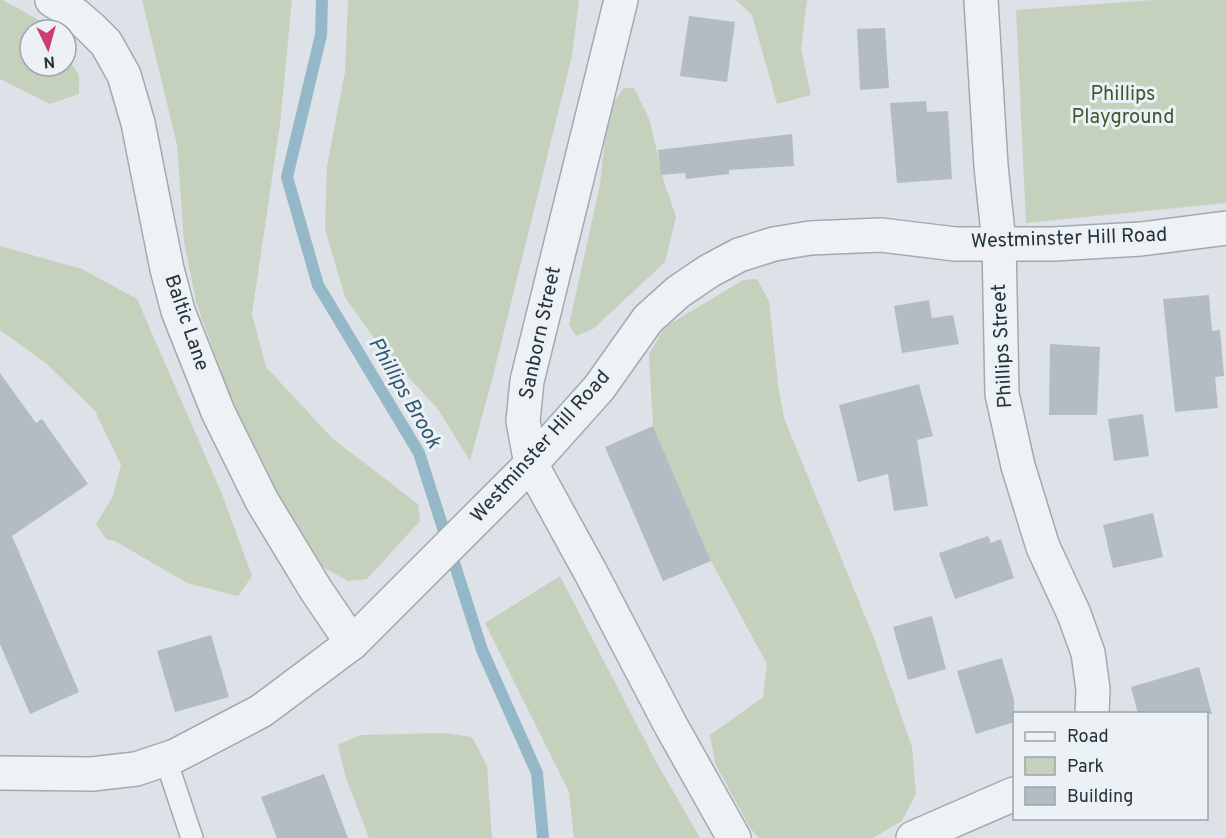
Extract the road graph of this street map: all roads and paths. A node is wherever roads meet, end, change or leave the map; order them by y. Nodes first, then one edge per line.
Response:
1 (52, 0) edge
2 (621, 0) edge
3 (981, 0) edge
4 (1226, 228) edge
5 (999, 243) junction
6 (531, 464) junction
7 (352, 643) junction
8 (1092, 712) edge
9 (166, 760) junction
10 (0, 773) edge
11 (1013, 794) edge
12 (192, 838) edge
13 (734, 838) edge
14 (913, 838) edge

1 - 7 street, Baltic Lane
2 - 6 street, Sanborn Street
3 - 5 street, Phillips Street
4 - 5 street, Westminster Hill Road
5 - 6 street, Westminster Hill Road
5 - 8 street, Phillips Street
6 - 7 street, Westminster Hill Road
6 - 13 street, Sanborn Street
7 - 9 street, Westminster Hill Road
9 - 10 street, Westminster Hill Road
9 - 12 lane
11 - 14 street

